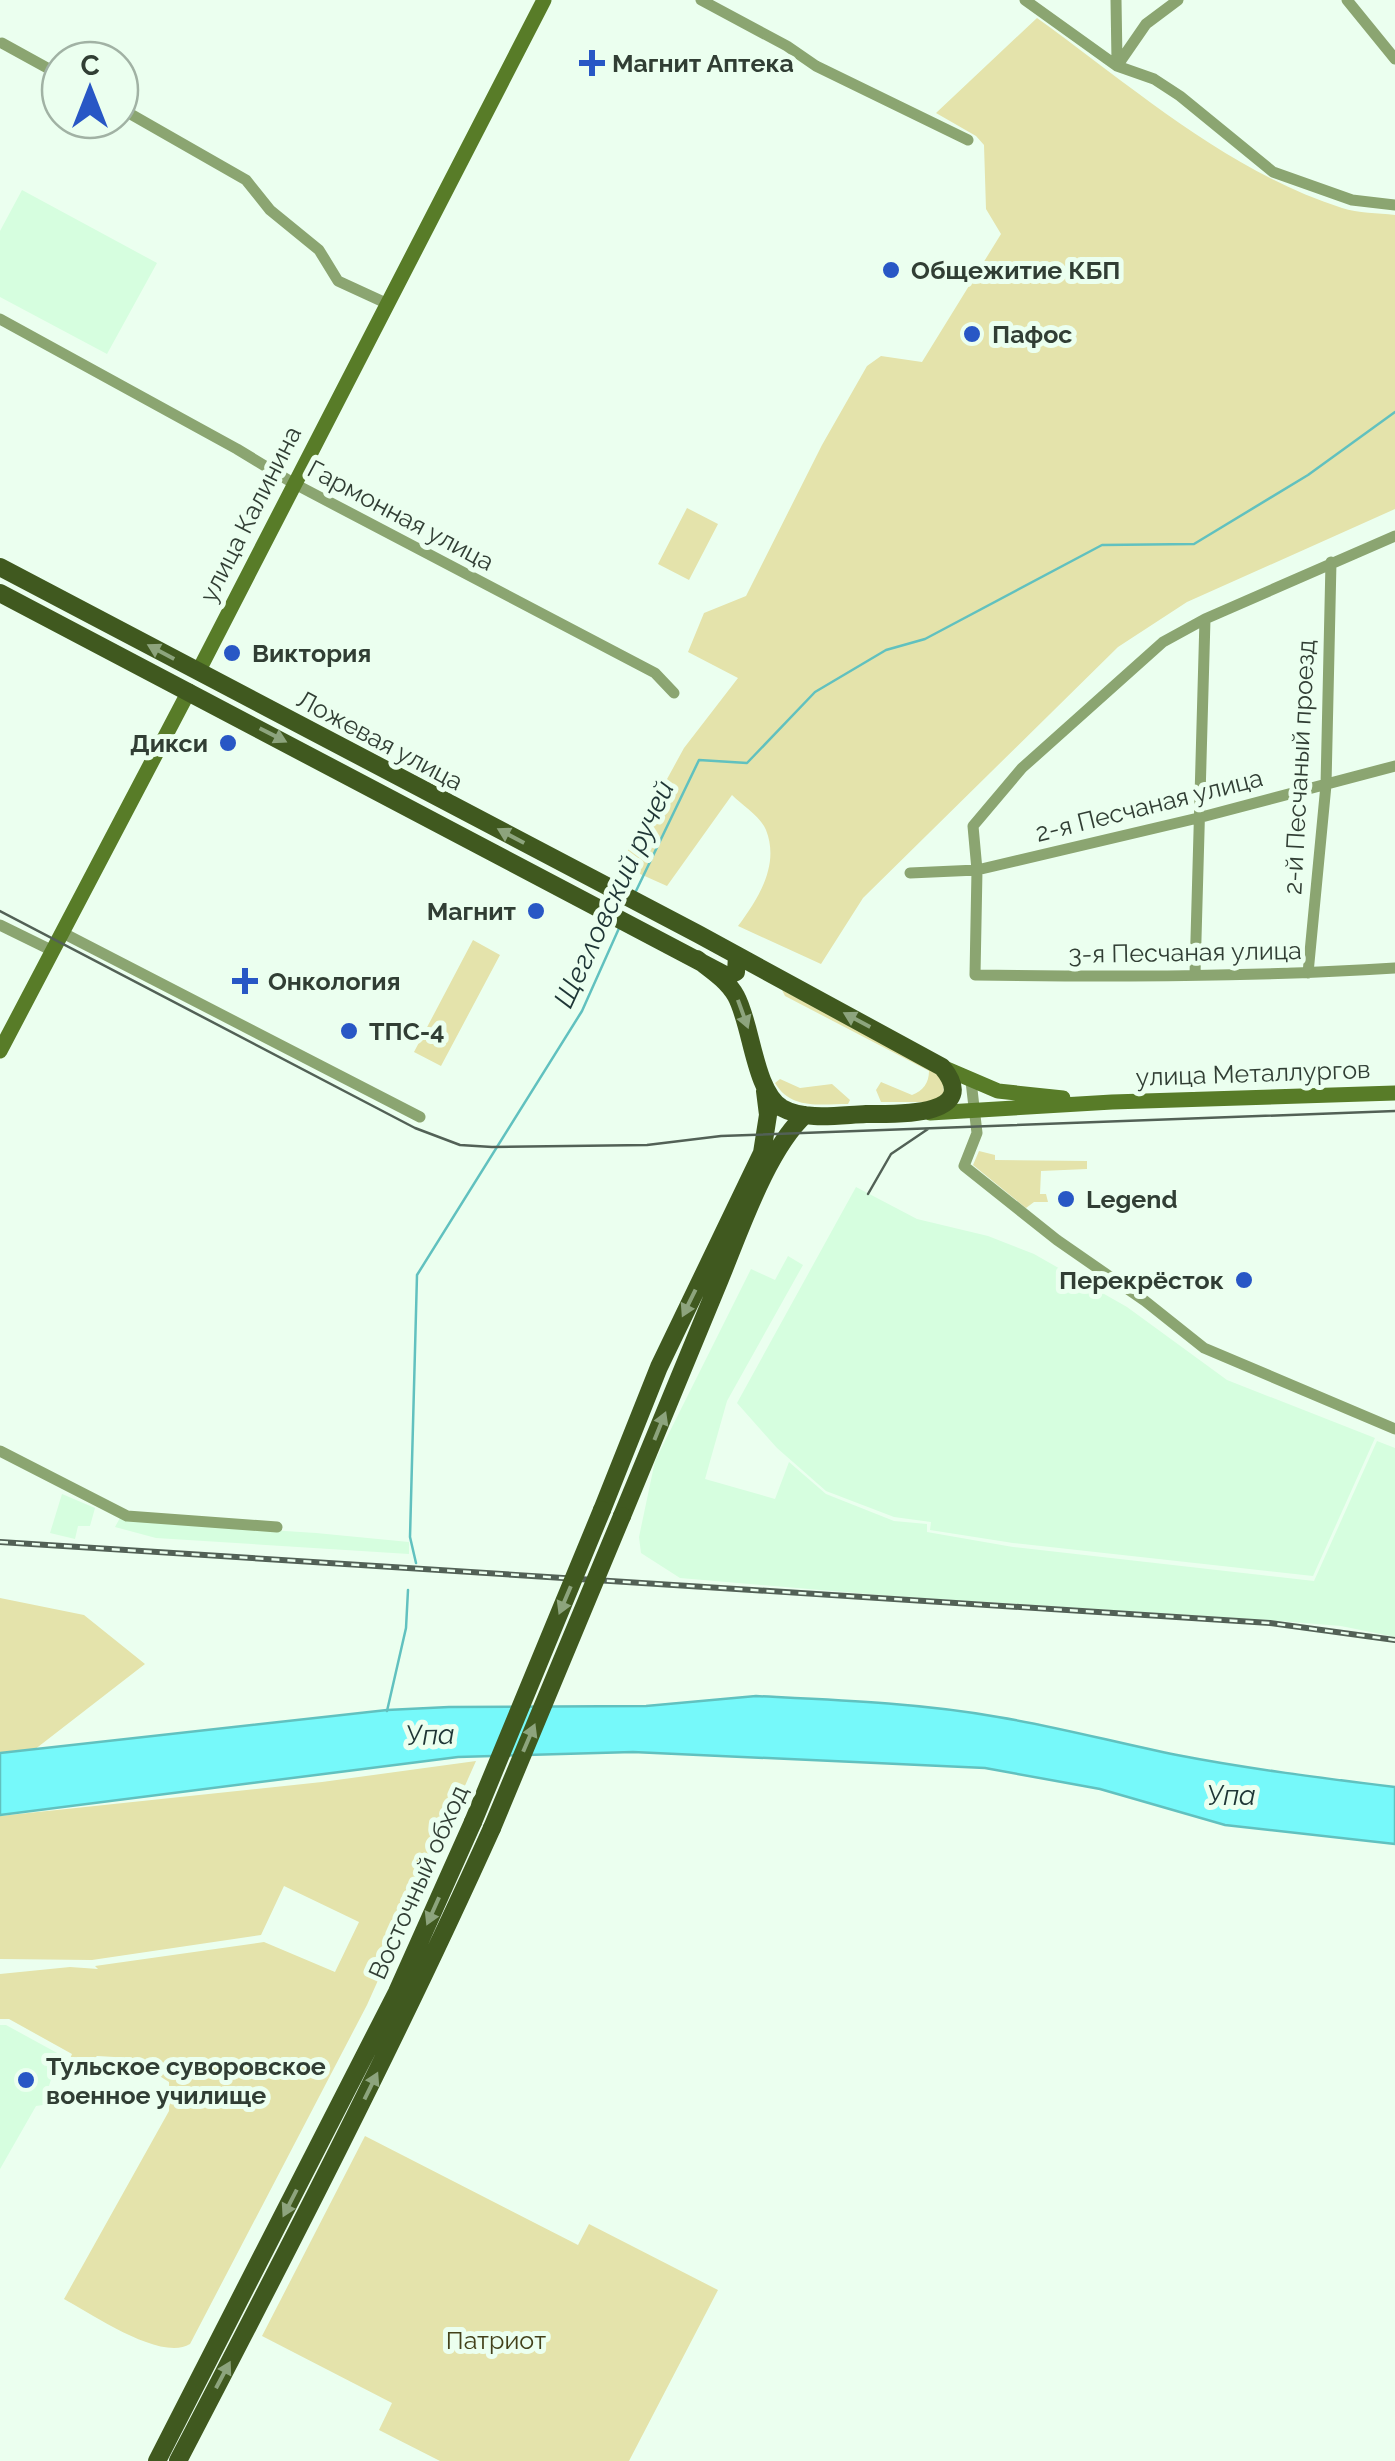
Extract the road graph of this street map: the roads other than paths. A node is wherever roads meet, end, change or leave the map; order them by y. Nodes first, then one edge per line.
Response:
1 (544, 0) edge
2 (701, 0) edge
3 (1025, 0) edge
4 (1116, 0) edge
5 (1178, 0) edge
6 (1346, 0) edge
7 (2, 43) edge
8 (1395, 59) edge
9 (40, 64) edge
10 (1117, 66) junction
11 (140, 119) edge
12 (968, 140) dead end
13 (1395, 205) edge
14 (388, 304) junction
15 (0, 319) edge
16 (292, 483) junction
17 (1395, 536) edge
18 (1331, 562) junction
19 (0, 567) edge
20 (0, 593) edge
21 (1204, 619) junction
22 (198, 672) junction
23 (188, 691) junction
24 (674, 693) dead end
25 (1395, 766) edge
26 (1326, 784) junction
27 (1198, 818) junction
28 (976, 870) junction
29 (910, 873) dead end
30 (597, 882) junction
31 (586, 900) junction
32 (0, 924) edge
33 (63, 933) junction
34 (54, 951) junction
35 (737, 956) junction
36 (697, 960) junction
37 (1395, 968) edge
38 (1194, 974) junction
39 (1308, 974) junction
40 (0, 1051) edge
41 (942, 1067) junction
42 (971, 1081) junction
43 (764, 1085) junction
44 (1395, 1093) edge
45 (1112, 1102) junction
46 (977, 1112) junction
47 (920, 1114) junction
48 (805, 1115) junction
49 (420, 1117) dead end
50 (1395, 1429) edge
51 (0, 1451) edge
52 (277, 1527) dead end
53 (482, 1825) junction
54 (158, 2461) edge
55 (178, 2461) edge

1 - 14 street, улица Калинина
2 - 12 street
3 - 10 street
4 - 10 street
5 - 10 street
6 - 8 street
7 - 9 street
10 - 13 street
11 - 14 street
14 - 16 street, улица Калинина
15 - 16 street, Гармонная улица
16 - 22 street, улица Калинина
16 - 24 street, Гармонная улица
17 - 18 street
18 - 21 street
18 - 26 street, 2-й Песчаный проезд
22 -> 19 main road, Ложевая улица
20 - 23 main road, Ложевая улица
21 - 27 street
21 - 28 street
22 - 23 main road, улица Калинина
30 -> 22 main road, Ложевая улица
23 -> 31 main road, Ложевая улица
23 - 33 street, улица Калинина
25 - 26 street, 2-я Песчаная улица
26 - 27 street, 2-я Песчаная улица
26 - 39 street, 2-й Песчаный проезд
27 - 28 street, 2-я Песчаная улица
27 - 38 street
28 - 29 street, 2-я Песчаная улица
28 - 38 street, 3-я Песчаная улица
30 - 31 main road
30 - 35 main road, Ложевая улица
31 - 36 main road, Ложевая улица
32 - 34 street
33 - 34 street, улица Калинина
33 - 49 street
34 - 40 street, улица Калинина
35 - 36 main road, Ложевая улица
41 -> 35 main road, Ложевая улица
36 -> 43 main road, Ложевая улица
37 - 39 street, 3-я Песчаная улица
38 - 39 street, 3-я Песчаная улица
41 - 42 street, улица Металлургов
41 - 47 main road
42 - 45 street, улица Металлургов
42 - 46 street
43 - 48 main road
43 -> 53 main road, Восточный обход, bridge
44 - 45 street, улица Металлургов
45 - 46 street, улица Металлургов
46 - 47 street, улица Металлургов
46 - 50 street
47 - 48 main road
53 -> 48 main road, Восточный обход, bridge
51 - 52 street
53 -> 54 main road, Восточный обход
55 -> 53 main road, Восточный обход

